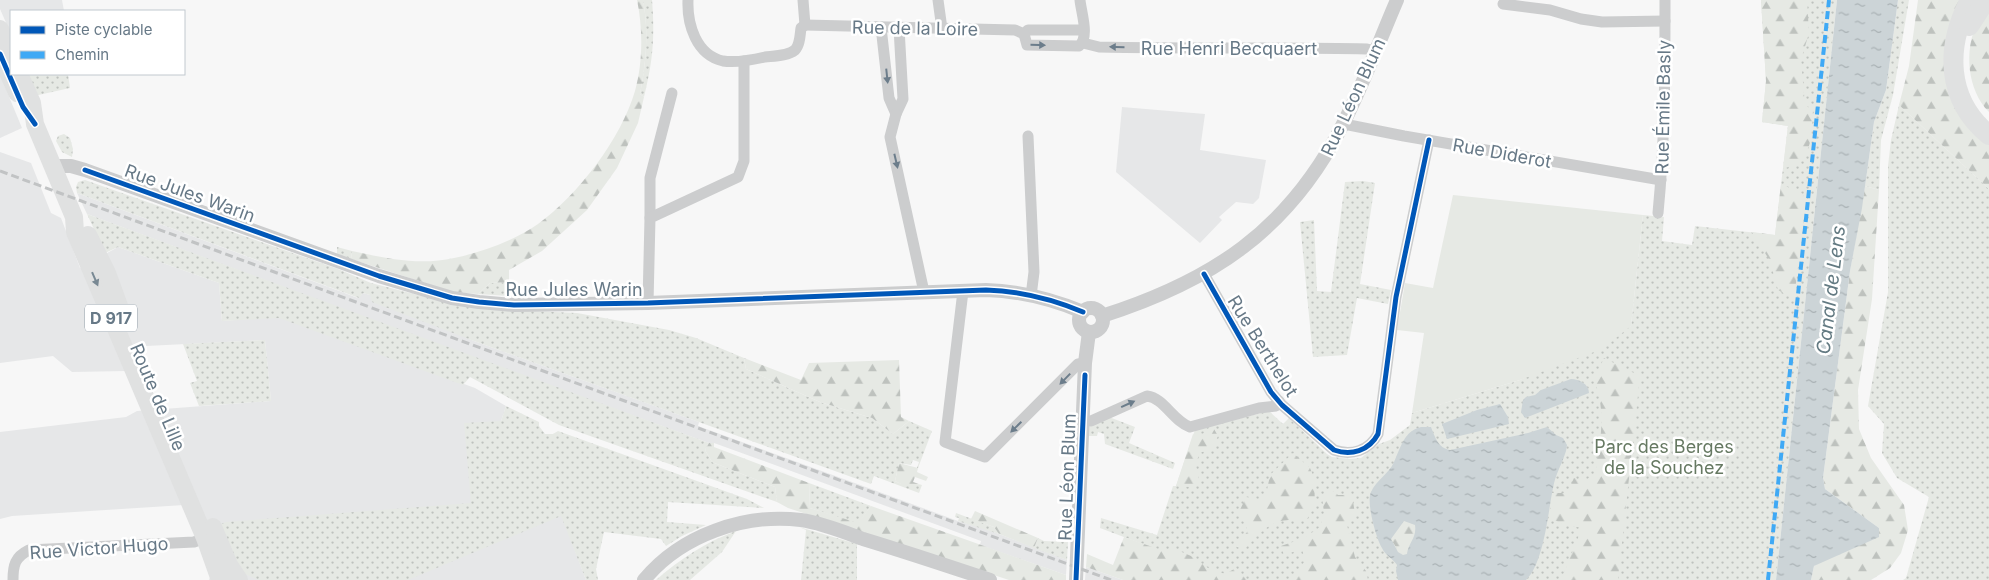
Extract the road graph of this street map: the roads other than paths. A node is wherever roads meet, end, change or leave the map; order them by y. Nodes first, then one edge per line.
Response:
1 (688, 0) edge
2 (803, 0) edge
3 (938, 0) edge
4 (1080, 0) edge
5 (1397, 0) edge
6 (1664, 0) edge
7 (1970, 0) edge
8 (1986, 0) edge
9 (1503, 4) dead end
10 (1664, 21) junction
11 (805, 25) junction
12 (881, 27) junction
13 (898, 28) junction
14 (942, 28) junction
15 (0, 29) edge
16 (1084, 30) junction
17 (1024, 34) junction
18 (1083, 43) junction
19 (1375, 51) junction
20 (10, 53) edge
21 (0, 54) edge
22 (744, 61) junction
23 (19, 75) edge
24 (672, 93) dead end
25 (896, 114) junction
26 (1989, 121) edge
27 (35, 124) junction
28 (1344, 124) junction
29 (1989, 135) edge
30 (1028, 136) dead end
31 (1429, 140) junction
32 (55, 172) junction
33 (1661, 180) junction
34 (1658, 213) dead end
35 (74, 217) junction
36 (650, 218) junction
37 (1204, 274) junction
38 (963, 290) junction
39 (924, 292) junction
40 (1031, 296) junction
41 (648, 303) junction
42 (1083, 312) junction
43 (1102, 316) junction
44 (1089, 332) junction
45 (1085, 363) junction
46 (1279, 401) junction
47 (1082, 421) junction
48 (205, 538) junction
49 (13, 580) edge
50 (220, 580) edge
51 (239, 580) edge
52 (644, 580) edge
53 (990, 580) edge
54 (1076, 580) edge

1 - 22 street
2 - 11 street
3 - 14 street
4 - 16 street
5 - 19 street, Rue Léon Blum
6 - 10 street, Rue Émile Basly
7 - 29 highway
8 - 26 highway
9 - 10 street
10 - 33 street, Rue Émile Basly
11 - 12 street, Rue de la Loire
11 - 22 street
12 - 13 street, Rue de la Loire
12 -> 25 street
13 - 14 street, Rue de la Loire
13 - 25 street
14 - 17 street, Rue de la Loire
15 - 20 main road
16 - 17 street, Rue de la Loire
16 - 18 street
17 -> 18 street, Rue de la Loire
19 -> 18 street, Rue Henri Becquaert
19 - 28 street, Rue Léon Blum
21 - 27 main road, Route de Lille / D 917
22 - 36 street
23 - 27 main road, Route de Lille / D 917
24 - 36 street
25 -> 39 street
27 - 32 main road, Route de Lille / D 917
28 - 31 street, Rue Diderot
28 - 37 street, Rue Léon Blum
30 - 40 street
31 - 33 street, Rue Diderot
31 - 46 street, Rue Berthelot
32 - 35 main road, Route de Lille / D 917
32 - 41 street, Rue Jules Warin
33 - 34 street, Rue Émile Basly
35 -> 48 main road, Route de Lille / D 917
35 - 51 main road, Route de Lille / D 917
36 - 41 street
37 - 43 street, Rue Léon Blum
37 - 46 street, Rue Berthelot
38 - 39 street, Rue Jules Warin
38 - 40 street, Rue Jules Warin
45 -> 38 street
39 - 41 street, Rue Jules Warin
40 - 42 street, Rue Jules Warin
42 - 43 street
42 - 44 street
43 - 44 street
44 - 45 street, Rue Léon Blum
45 - 47 street, Rue Léon Blum
47 -> 46 street
47 - 54 street, Rue Léon Blum
48 - 49 street, Rue Victor Hugo
48 - 50 main road, Route de Lille / D 917
52 - 53 street

